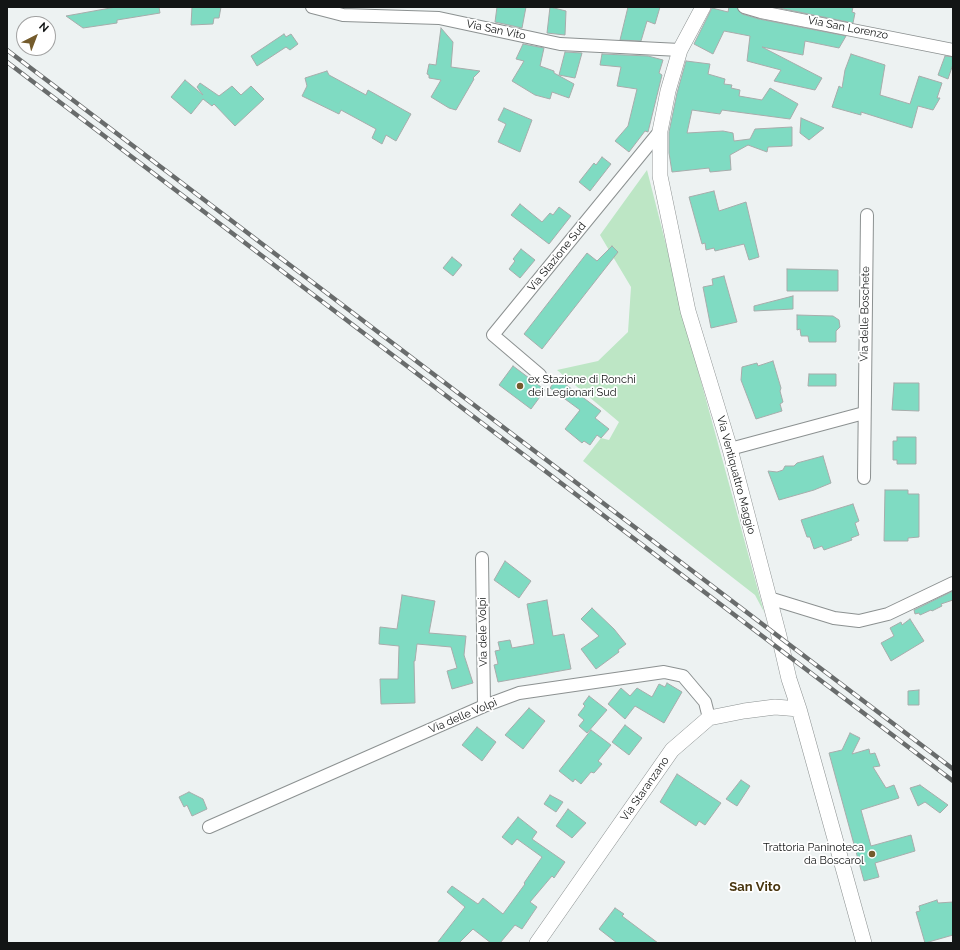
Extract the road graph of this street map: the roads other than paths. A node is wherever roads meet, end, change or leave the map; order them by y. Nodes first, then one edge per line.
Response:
1 (312, 7) edge
2 (703, 7) edge
3 (744, 7) edge
4 (680, 50) junction
5 (953, 50) edge
6 (660, 132) junction
7 (867, 215) dead end
8 (540, 375) dead end
9 (864, 413) junction
10 (730, 449) junction
11 (864, 478) dead end
12 (482, 558) dead end
13 (953, 583) edge
14 (769, 598) junction
15 (484, 706) junction
16 (799, 709) junction
17 (709, 718) junction
18 (209, 828) dead end
19 (537, 943) edge
20 (864, 943) edge

1 - 4 street, Via San Vito
2 - 4 street, Via Ventiquattro Maggio
3 - 5 street, Via San Lorenzo
4 - 6 street, Via Ventiquattro Maggio
6 - 8 street, Via Stazione Sud
6 - 10 street, Via Ventiquattro Maggio
7 - 9 street, Via delle Boschete
9 - 10 street
9 - 11 street, Via delle Boschete
10 - 14 street, Via Ventiquattro Maggio
12 - 15 street, Via dele Volpi
13 - 14 street
14 - 16 street, Via Ventiquattro Maggio
15 - 17 street, Via delle Volpi
15 - 18 street, Via delle Volpi
16 - 17 street, Via Staranzano
16 - 20 street, Via Ventiquattro Maggio
17 - 19 street, Via Staranzano

